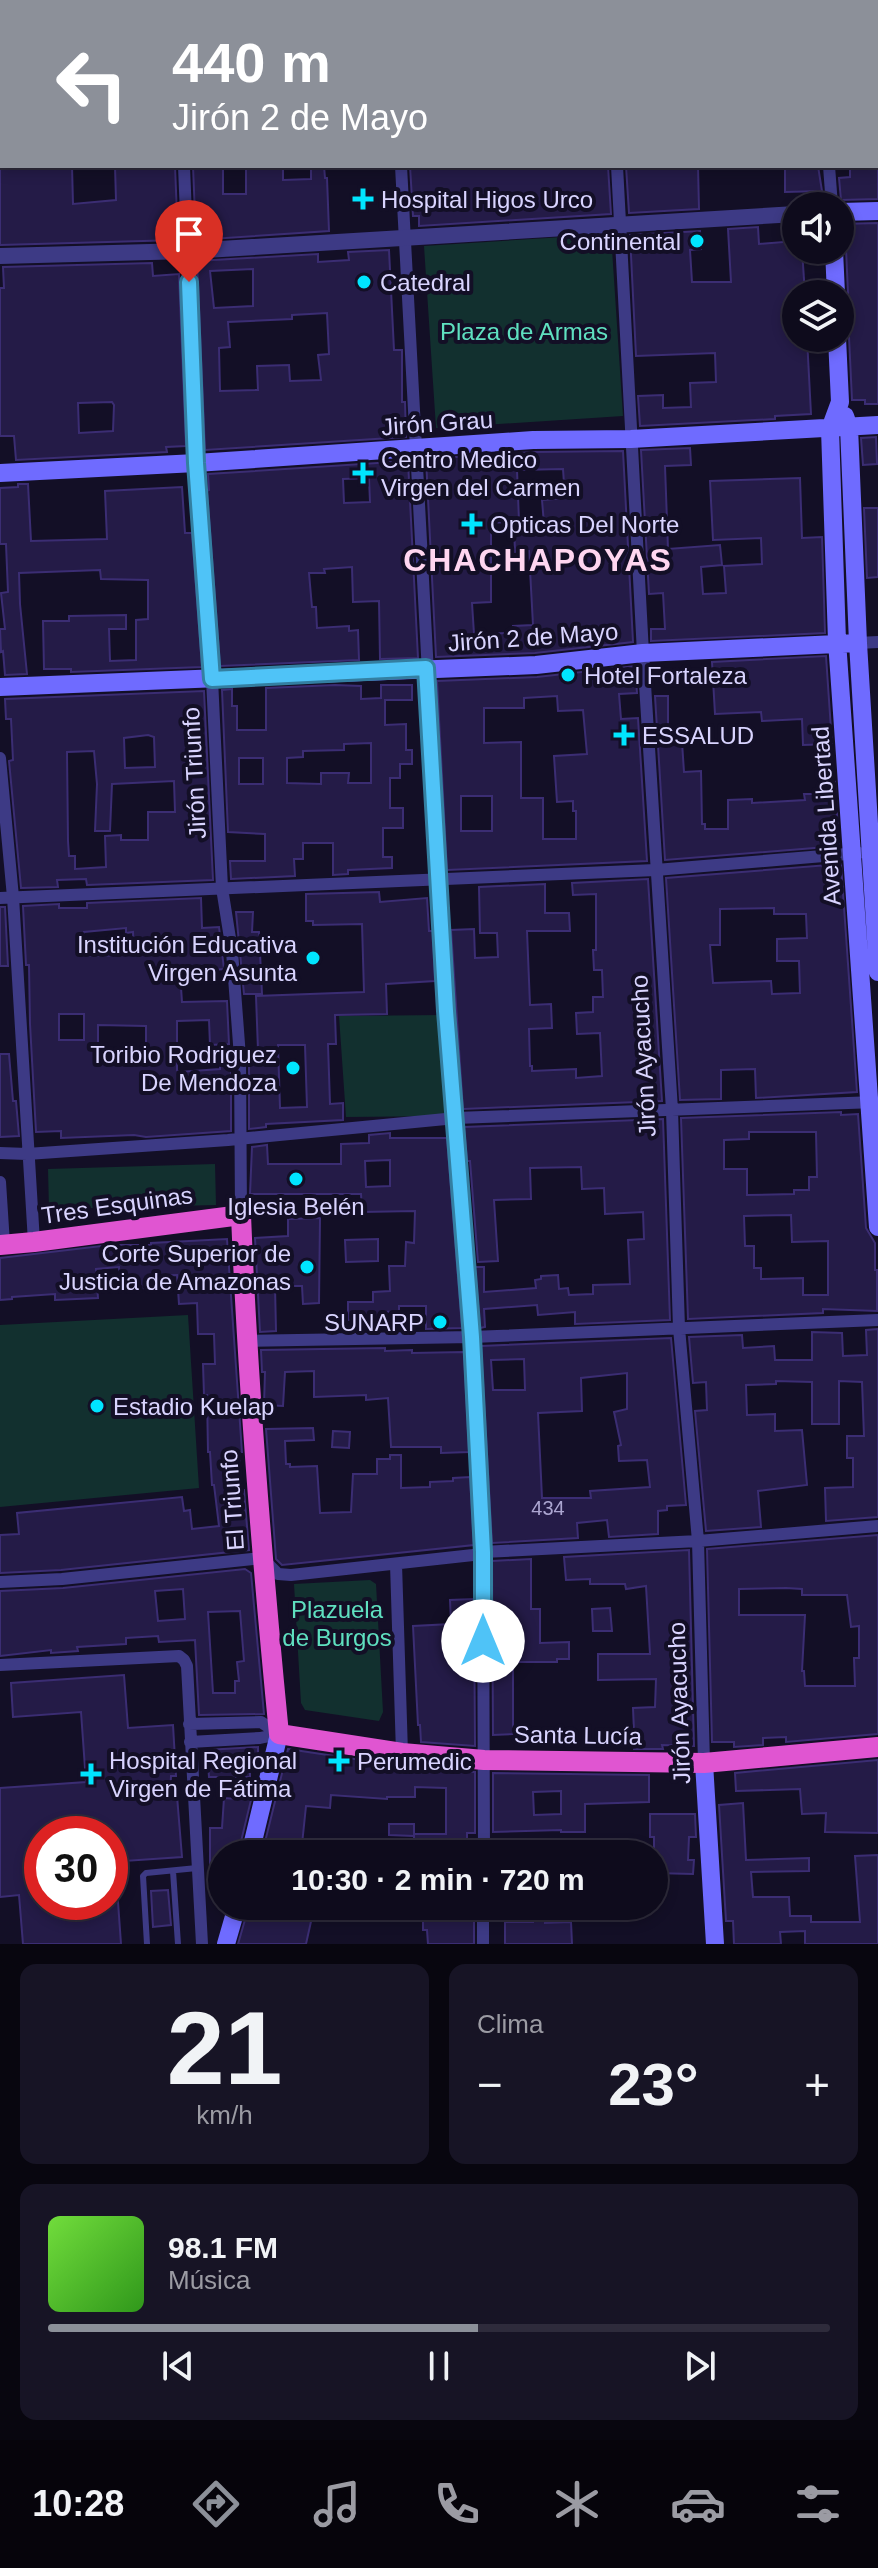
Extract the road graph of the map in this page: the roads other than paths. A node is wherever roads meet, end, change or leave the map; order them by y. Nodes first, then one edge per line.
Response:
1 (184, 168) edge
2 (401, 168) edge
3 (617, 168) edge
4 (829, 168) edge
5 (831, 192) edge
6 (878, 211) edge
7 (854, 212) edge
8 (782, 215) edge
9 (621, 224) junction
10 (406, 238) junction
11 (188, 251) junction
12 (0, 256) edge
13 (838, 352) edge
14 (840, 402) junction
15 (878, 425) edge
16 (849, 427) junction
17 (830, 429) junction
18 (631, 439) junction
19 (416, 448) junction
20 (196, 463) junction
21 (0, 473) edge
22 (878, 642) edge
23 (858, 643) junction
24 (837, 644) junction
25 (643, 653) junction
26 (426, 668) junction
27 (212, 679) junction
28 (0, 687) edge
29 (0, 758) edge
30 (873, 808) edge
31 (867, 853) edge
32 (656, 870) junction
33 (439, 880) junction
34 (222, 888) junction
35 (7, 898) edge
36 (878, 972) edge
37 (873, 1102) edge
38 (672, 1110) junction
39 (456, 1118) junction
40 (239, 1138) junction
41 (0, 1153) edge
42 (27, 1154) junction
43 (0, 1182) edge
44 (241, 1215) junction
45 (878, 1227) edge
46 (34, 1242) junction
47 (2, 1244) edge
48 (878, 1320) edge
49 (679, 1328) junction
50 (472, 1337) junction
51 (246, 1341) junction
52 (878, 1526) edge
53 (698, 1541) junction
54 (483, 1552) junction
55 (262, 1558) junction
56 (396, 1564) junction
57 (0, 1582) edge
58 (0, 1665) edge
59 (189, 1724) junction
60 (279, 1734) junction
61 (190, 1742) junction
62 (878, 1747) edge
63 (402, 1753) junction
64 (484, 1760) junction
65 (704, 1763) junction
66 (253, 1840) edge
67 (484, 1840) edge
68 (197, 1868) junction
69 (173, 1871) junction
70 (233, 1920) edge
71 (483, 1920) edge
72 (147, 1944) edge
73 (178, 1944) edge
74 (202, 1944) edge
75 (226, 1944) edge
76 (483, 1944) edge
77 (715, 1944) edge

1 - 11 street, Jirón Triunfo
2 - 10 street
3 - 9 street, Jirón Ayacucho
4 - 5 street
6 - 7 main road
8 - 9 street
9 - 10 street
9 - 18 street, Jirón Ayacucho
10 - 11 street
10 - 19 street
11 - 12 street
11 - 20 street, Jirón Triunfo
13 - 14 main road, Avenida Libertad
14 - 16 main road, Avenida Libertad
14 - 17 main road, Avenida Libertad
15 - 16 main road, Jirón Grau
16 - 17 main road, Jirón Grau
16 - 23 main road, Avenida Libertad
17 - 18 main road, Jirón Grau
17 - 24 main road, Avenida Libertad
18 - 19 main road, Jirón Grau
18 - 25 street, Jirón Ayacucho
19 - 20 main road, Jirón Grau
19 - 26 street
20 - 21 main road, Jirón Grau
20 - 27 street, Jirón Triunfo
22 - 23 street, Jirón 2 de Mayo
23 - 24 main road, Jirón 2 de Mayo
23 - 30 main road, Avenida Libertad
24 - 25 main road, Jirón 2 de Mayo
24 - 31 main road, Avenida Libertad
25 - 26 main road, Jirón 2 de Mayo
25 - 32 street, Jirón Ayacucho
26 - 27 main road, Jirón 2 de Mayo
26 - 33 street
27 - 28 main road, Jirón 2 de Mayo
27 - 34 street, Jirón Triunfo
29 - 35 street
30 - 31 main road, Avenida Libertad
31 - 32 street
31 - 36 main road, Avenida Libertad
31 - 37 main road, Avenida Libertad
32 - 33 street
32 - 38 street, Jirón Ayacucho
33 - 34 street
33 - 39 street
34 - 35 street
34 - 40 street, Jirón Triunfo
35 - 42 street
37 - 38 street
37 - 45 main road, Avenida Libertad
38 - 39 street
38 - 49 street, Jirón Ayacucho
39 - 40 street
39 - 50 street
40 - 42 street
40 - 44 street, El Triunfo
41 - 42 street
42 - 46 street
43 - 47 street
44 - 46 highway, Tres Esquinas
44 - 51 highway, El Triunfo
46 - 47 highway, Tres Esquinas
48 - 49 street
49 - 50 street
49 - 53 street, Jirón Ayacucho
50 - 51 street
50 - 54 street
51 - 55 highway, El Triunfo
52 - 53 street
53 - 54 street
53 - 65 street, Jirón Ayacucho
54 - 56 street
54 - 64 street
55 - 56 street
55 - 57 street
55 - 60 highway, El Triunfo
56 - 63 street
58 - 59 street
59 - 60 street, Santa Lucía
59 - 61 street
60 - 61 street, Santa Lucía
60 - 63 highway, Santa Lucía
60 - 66 main road, El Triunfo
61 - 68 street
62 - 65 highway, Santa Lucía
63 - 64 highway, Santa Lucía
64 - 65 highway, Santa Lucía
64 - 67 street
65 - 77 main road, Jirón Ayacucho
68 - 69 lane
68 - 74 street
69 - 72 lane
69 - 73 lane
70 - 75 main road
71 - 76 street

